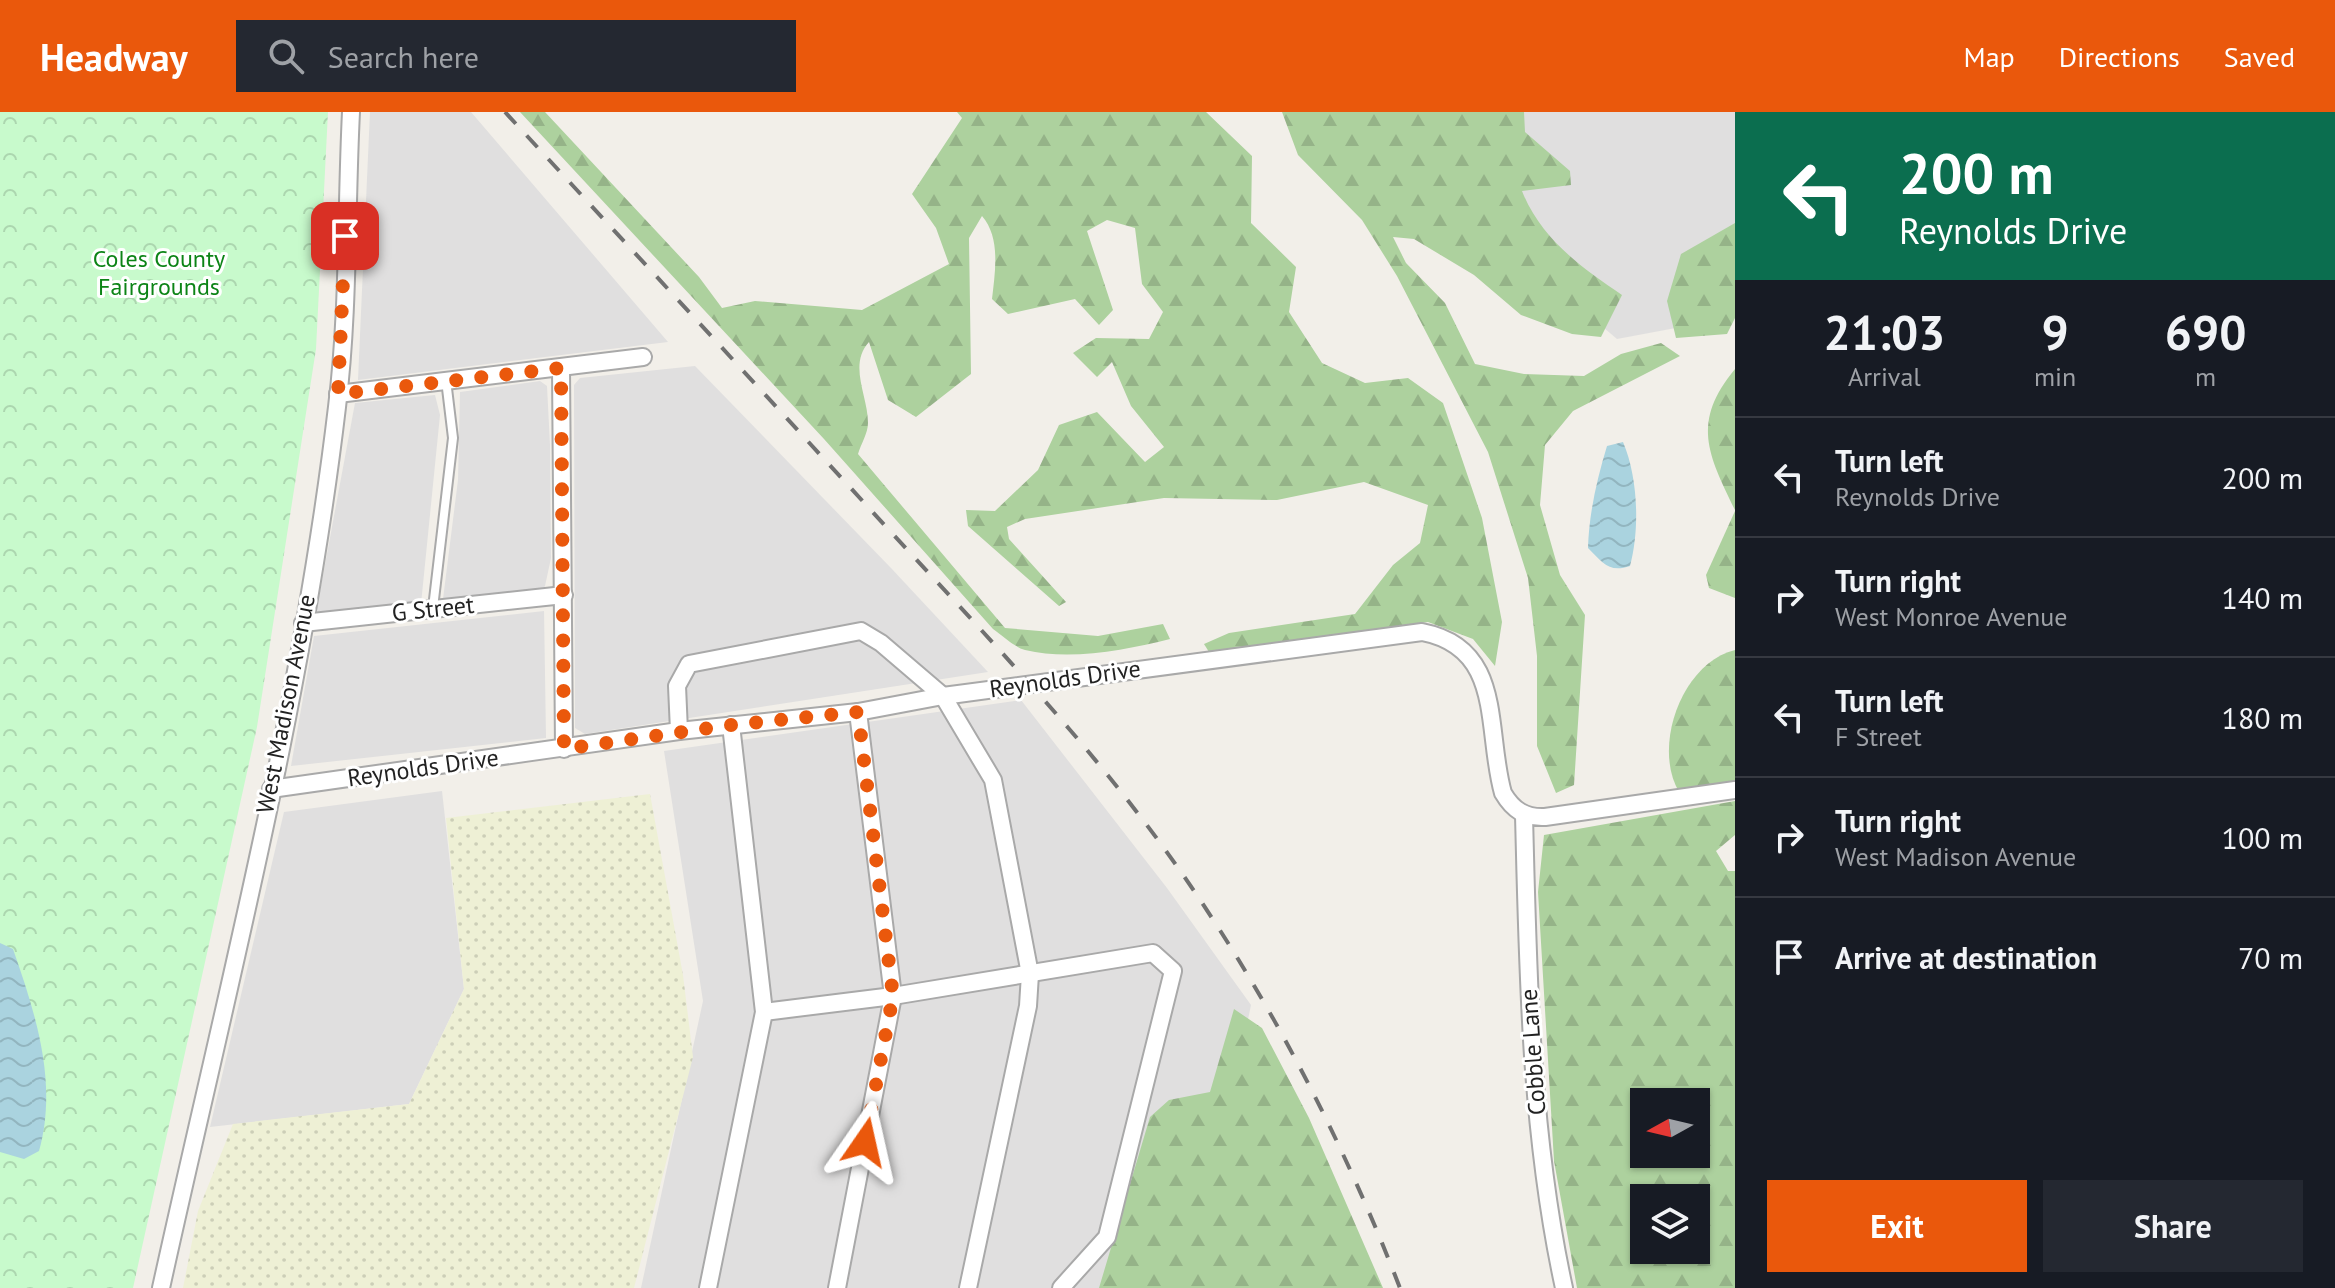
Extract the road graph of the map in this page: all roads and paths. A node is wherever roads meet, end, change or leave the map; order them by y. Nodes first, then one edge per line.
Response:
1 (351, 112) edge
2 (643, 357) dead end
3 (561, 368) junction
4 (446, 379) junction
5 (338, 394) junction
6 (564, 595) junction
7 (432, 609) junction
8 (303, 623) junction
9 (943, 696) junction
10 (858, 712) junction
11 (731, 725) junction
12 (679, 731) junction
13 (564, 749) junction
14 (271, 789) junction
15 (1735, 790) edge
16 (1524, 815) junction
17 (1030, 974) junction
18 (893, 996) junction
19 (764, 1012) junction
20 (161, 1288) edge
21 (708, 1288) edge
22 (837, 1288) edge
23 (968, 1288) edge
24 (1061, 1288) edge
25 (1564, 1288) edge

1 - 5 street, West Madison Avenue
2 - 3 street
3 - 4 street
3 - 6 street
4 - 5 street
4 - 7 lane
5 - 8 street, West Madison Avenue
6 - 7 street, G Street
6 - 13 street
7 - 8 street, G Street
8 - 14 street, West Madison Avenue
9 - 10 street, Reynolds Drive
9 - 12 street
9 - 16 street, Reynolds Drive
9 - 17 street
10 - 11 street, Reynolds Drive
10 - 18 street
11 - 12 street, Reynolds Drive
11 - 19 street
12 - 13 street, Reynolds Drive
13 - 14 street, Reynolds Drive
14 - 20 street, West Madison Avenue
15 - 16 street
16 - 25 street, Cobble Lane
17 - 18 street
17 - 23 street
17 - 24 street
18 - 19 street
18 - 22 street
19 - 21 street

